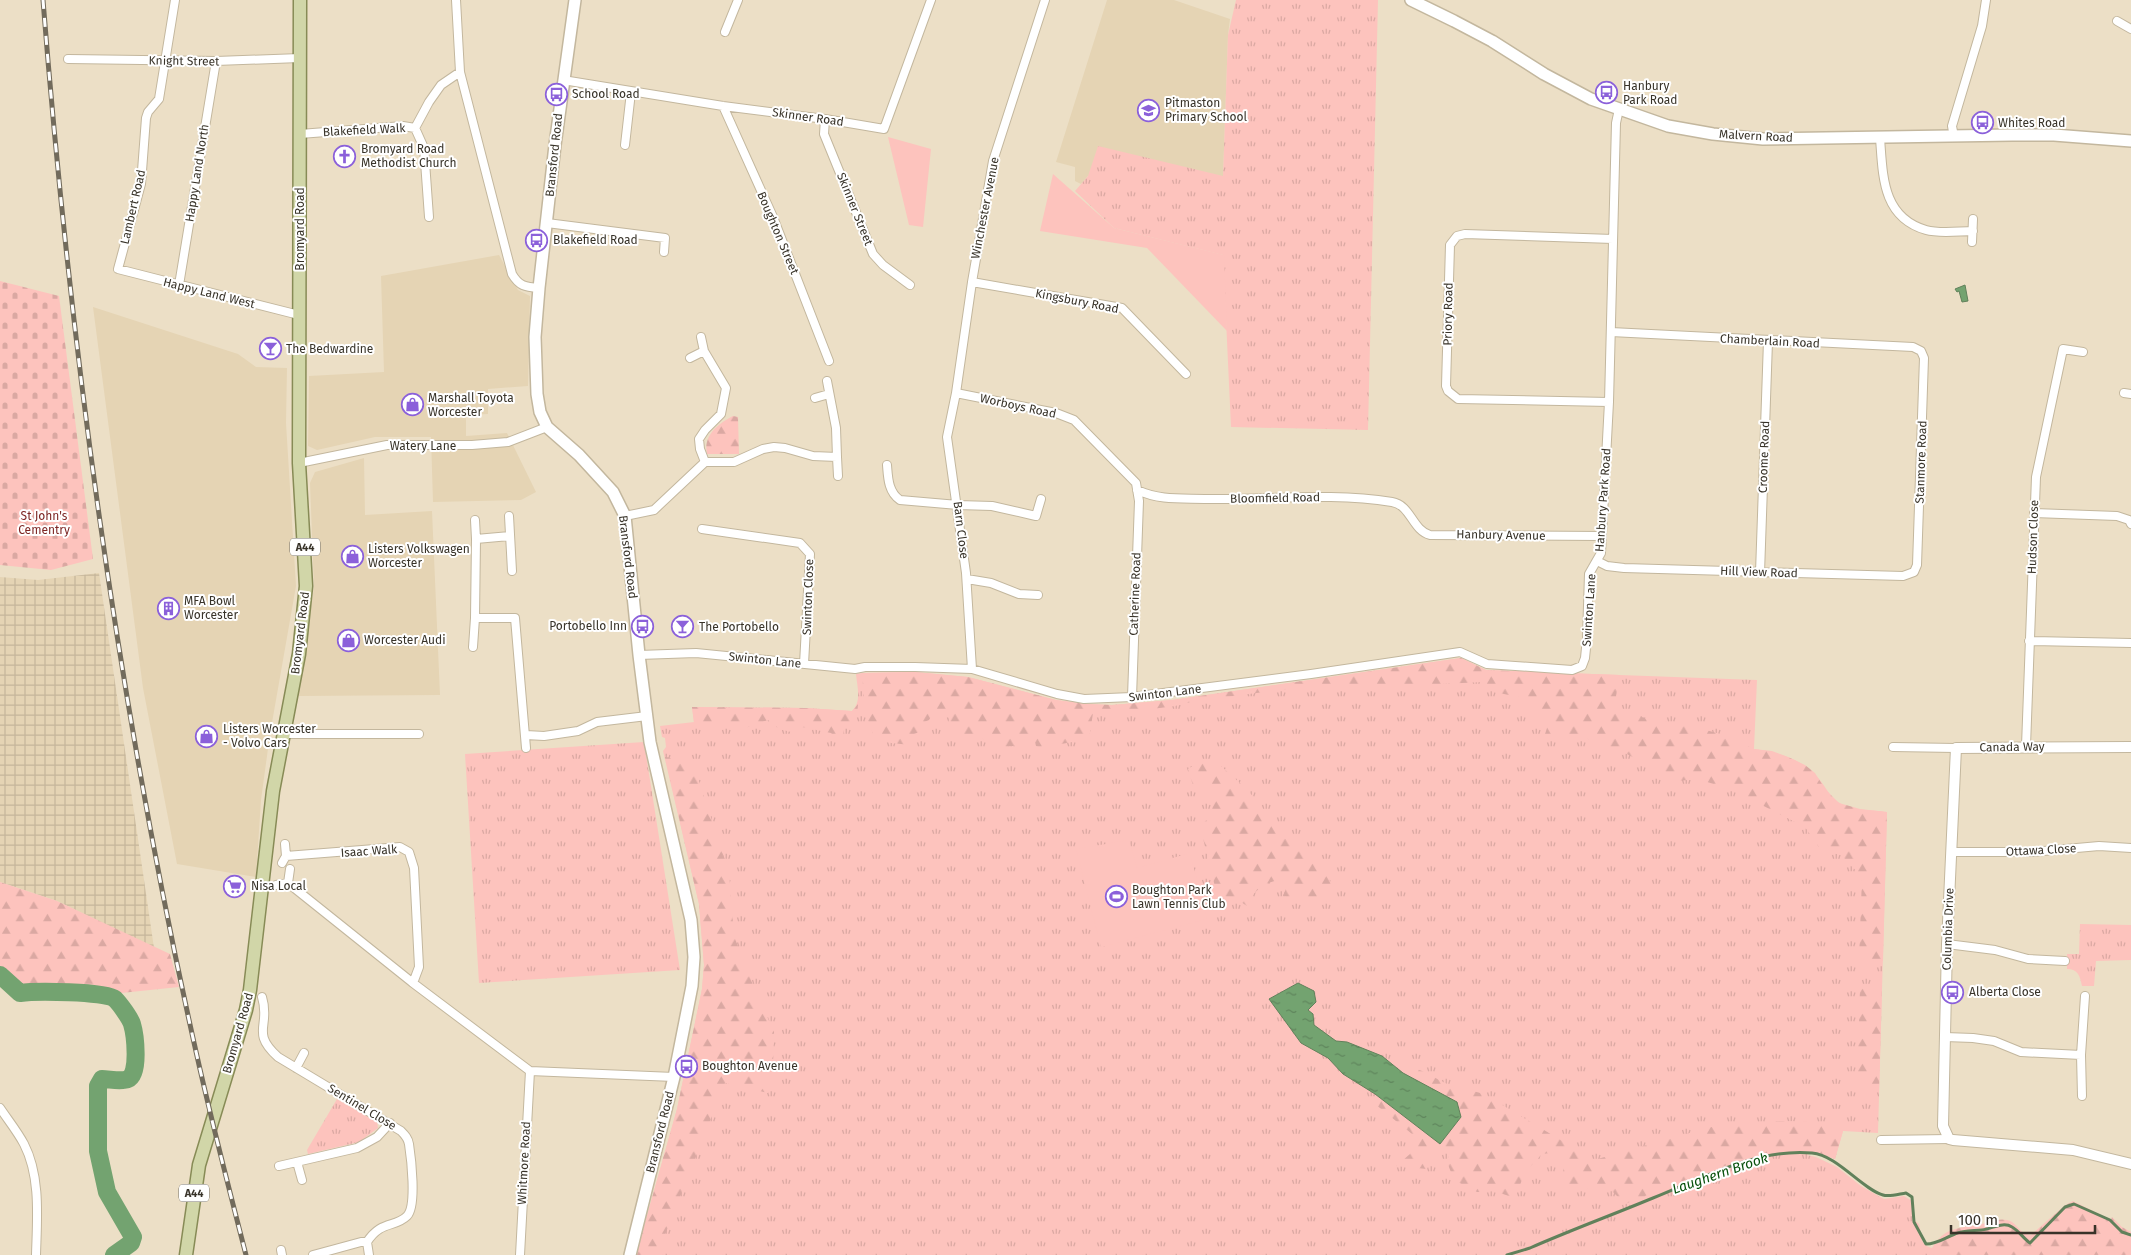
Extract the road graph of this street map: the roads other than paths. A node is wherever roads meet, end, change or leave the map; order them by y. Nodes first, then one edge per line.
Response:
1 (175, 0) edge
2 (300, 0) edge
3 (456, 0) edge
4 (575, 0) edge
5 (738, 0) edge
6 (931, 0) edge
7 (1045, 0) edge
8 (1411, 0) edge
9 (1986, 0) edge
10 (2117, 21) dead end
11 (2131, 29) edge
12 (725, 32) dead end
13 (300, 58) junction
14 (68, 59) dead end
15 (165, 60) junction
16 (216, 61) junction
17 (460, 72) junction
18 (563, 80) junction
19 (631, 92) junction
20 (723, 106) junction
21 (1619, 109) junction
22 (825, 118) junction
23 (415, 128) junction
24 (300, 134) junction
25 (1954, 137) junction
26 (1880, 138) junction
27 (2131, 141) edge
28 (625, 146) dead end
29 (429, 217) dead end
30 (1973, 218) dead end
31 (547, 223) junction
32 (1973, 231) junction
33 (1613, 239) junction
34 (1972, 242) dead end
35 (664, 252) dead end
36 (118, 269) joint
37 (972, 282) junction
38 (179, 285) junction
39 (910, 285) dead end
40 (539, 288) junction
41 (299, 315) junction
42 (1611, 332) junction
43 (702, 337) dead end
44 (1768, 341) junction
45 (704, 351) junction
46 (2083, 352) dead end
47 (690, 358) dead end
48 (1924, 358) joint
49 (829, 361) dead end
50 (1186, 374) dead end
51 (827, 381) dead end
52 (956, 393) junction
53 (829, 394) junction
54 (815, 398) dead end
55 (1609, 402) junction
56 (547, 427) junction
57 (837, 456) junction
58 (705, 462) junction
59 (299, 463) junction
60 (887, 465) dead end
61 (838, 476) dead end
62 (1137, 490) junction
63 (1041, 499) dead end
64 (958, 505) junction
65 (2034, 513) junction
66 (1410, 515) joint
67 (509, 516) dead end
68 (625, 516) junction
69 (475, 520) dead end
70 (2131, 524) edge
71 (702, 530) dead end
72 (510, 536) junction
73 (1602, 536) junction
74 (476, 540) junction
75 (1597, 561) junction
76 (1917, 565) joint
77 (512, 571) dead end
78 (1760, 573) junction
79 (967, 579) junction
80 (1038, 595) dead end
81 (475, 618) junction
82 (2131, 638) edge
83 (2029, 641) junction
84 (2131, 643) edge
85 (473, 646) dead end
86 (639, 656) junction
87 (804, 664) junction
88 (972, 669) junction
89 (1132, 698) junction
90 (647, 716) junction
91 (284, 734) junction
92 (419, 734) dead end
93 (526, 735) junction
94 (2026, 746) junction
95 (1892, 747) dead end
96 (2131, 747) edge
97 (526, 748) dead end
98 (1956, 748) junction
99 (285, 844) dead end
100 (2131, 848) edge
101 (1951, 852) junction
102 (290, 869) dead end
103 (288, 883) junction
104 (276, 885) dead end
105 (1947, 944) junction
106 (2064, 960) dead end
107 (413, 983) junction
108 (257, 994) junction
109 (2085, 996) dead end
110 (1945, 1037) junction
111 (304, 1053) dead end
112 (2081, 1055) junction
113 (296, 1068) junction
114 (530, 1071) junction
115 (674, 1077) junction
116 (2082, 1096) dead end
117 (0, 1108) edge
118 (390, 1123) junction
119 (1891, 1130) dead end
120 (1892, 1139) junction
121 (1949, 1139) junction
122 (1880, 1140) dead end
123 (297, 1162) junction
124 (2131, 1164) edge
125 (279, 1166) dead end
126 (302, 1180) dead end
127 (367, 1242) junction
128 (36, 1255) edge
129 (186, 1255) edge
130 (313, 1255) edge
131 (369, 1255) edge
132 (520, 1255) edge
133 (630, 1255) edge

1 - 15 street, Lambert Road
2 - 13 main road, Bromyard Road / A44
3 - 17 street
4 - 18 main road, Bransford Road
5 - 12 street
6 - 22 street, Skinner Road
7 - 37 street, Winchester Avenue
8 - 21 main road, Malvern Road
9 - 25 street
10 - 11 street
13 - 16 street, Knight Street
13 - 24 main road, Bromyard Road / A44
14 - 15 street, Knight Street
15 - 16 street, Knight Street
15 - 36 street, Lambert Road
16 - 38 street, Happy Land North
17 - 23 street, Blakefield Walk
17 - 40 street
18 - 19 street
18 - 31 main road, Bransford Road
19 - 20 street
19 - 28 street
20 - 22 street, Skinner Road
20 - 49 street, Boughton Street
21 - 26 main road, Malvern Road
21 - 33 street, Hanbury Park Road
22 - 39 street, Skinner Street
23 - 24 street, Blakefield Walk
23 - 29 street
24 - 41 main road, Bromyard Road / A44
25 - 26 main road, Malvern Road
25 - 27 main road, Malvern Road
26 - 32 street
30 - 32 street
31 - 35 street
31 - 40 main road, Bransford Road
32 - 34 street
33 - 42 street, Hanbury Park Road
33 - 55 street, Priory Road
36 - 38 street, Happy Land West
37 - 50 street, Kingsbury Road
37 - 52 street, Winchester Avenue
38 - 41 street, Happy Land West
40 - 56 main road, Bransford Road
41 - 59 main road, Bromyard Road / A44
42 - 44 street, Chamberlain Road
42 - 55 street, Hanbury Park Road
43 - 45 street
44 - 48 street, Chamberlain Road
44 - 78 street, Croome Road
45 - 47 street
45 - 58 street
46 - 65 street, Hudson Close
48 - 76 street, Stanmore Road
51 - 53 street
52 - 62 street, Worboys Road
52 - 64 street, Barn Close
53 - 54 street
53 - 57 street
55 - 73 street, Hanbury Park Road
56 - 59 street, Watery Lane
56 - 68 main road, Bransford Road
57 - 58 street
57 - 61 street
58 - 68 street
59 - 91 main road, Bromyard Road / A44
60 - 64 street
62 - 66 street, Bloomfield Road
62 - 89 street, Catherine Road
63 - 64 street
64 - 79 street, Barn Close
65 - 70 street
65 - 83 street, Hudson Close
66 - 73 street, Hanbury Avenue
67 - 72 street
68 - 86 main road, Bransford Road
69 - 74 street
71 - 87 street, Swinton Close
72 - 74 street
72 - 77 street
73 - 75 street, Hanbury Park Road
74 - 81 street
75 - 78 street, Hill View Road
75 - 89 street, Swinton Lane
76 - 78 street, Hill View Road
79 - 80 street
79 - 88 street, Barn Close
81 - 85 street
81 - 93 street
82 - 84 street
83 - 84 street
83 - 94 street, Hudson Close
86 - 87 street, Swinton Lane
86 - 90 main road, Bransford Road
87 - 88 street, Swinton Lane
88 - 89 street, Swinton Lane
90 - 93 street
90 - 115 main road, Bransford Road
91 - 92 street
91 - 108 main road, Bromyard Road / A44
93 - 97 street
94 - 96 street, Canada Way
94 - 98 street, Canada Way
95 - 98 street, Canada Way
98 - 101 street, Columbia Drive
99 - 107 street, Isaac Walk
100 - 101 street, Ottawa Close
101 - 105 street, Columbia Drive
102 - 103 street
103 - 104 street
103 - 107 street
105 - 106 street
105 - 110 street, Columbia Drive
107 - 114 street
108 - 113 street, Sentinel Close
108 - 129 main road, Bromyard Road / A44
109 - 112 street
110 - 112 street
110 - 121 street, Columbia Drive
111 - 113 street
112 - 116 street
113 - 118 street, Sentinel Close
114 - 115 street
114 - 132 street, Whitmore Road
115 - 133 main road, Bransford Road
117 - 128 street
118 - 123 street
118 - 127 street, Sentinel Close
119 - 120 street
120 - 121 street
120 - 122 street
121 - 124 street
123 - 125 street
123 - 126 street
127 - 130 street
127 - 131 street

